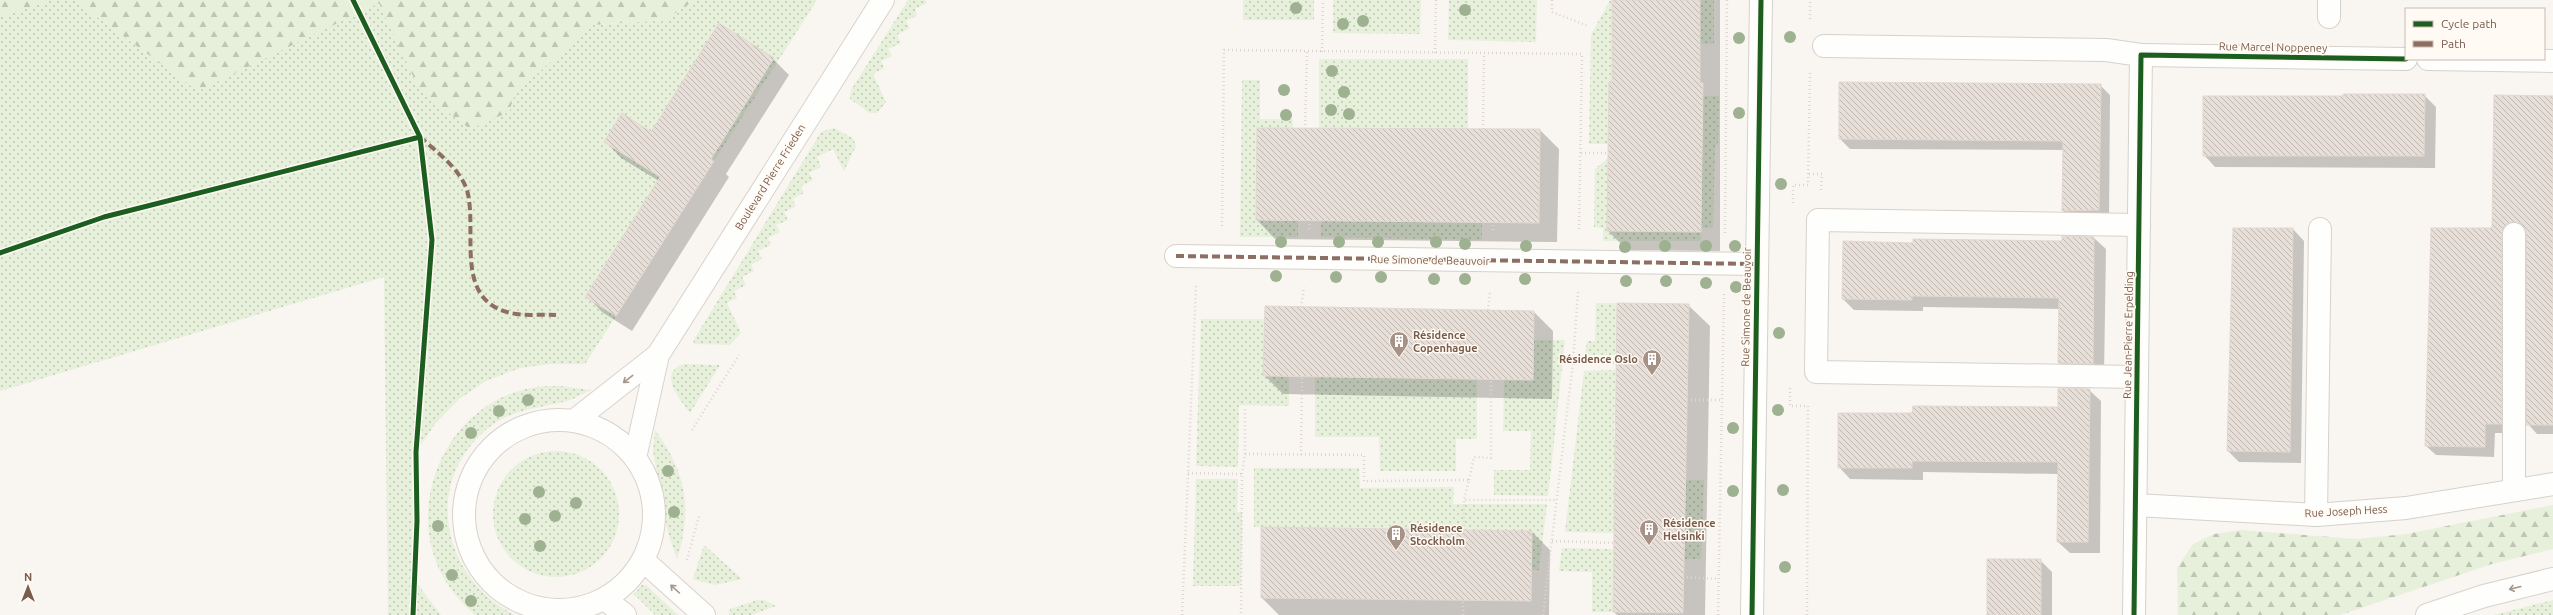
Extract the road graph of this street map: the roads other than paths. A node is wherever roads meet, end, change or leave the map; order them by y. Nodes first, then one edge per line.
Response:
1 (883, 0) edge
2 (1761, 0) edge
3 (1824, 46) dead end
4 (2141, 55) junction
5 (2405, 59) edge
6 (2490, 60) edge
7 (2553, 61) edge
8 (2139, 225) junction
9 (2320, 230) dead end
10 (2514, 234) dead end
11 (1176, 256) dead end
12 (1757, 264) junction
13 (658, 355) junction
14 (2138, 377) junction
15 (574, 421) junction
16 (635, 458) junction
17 (2553, 484) edge
18 (2514, 490) junction
19 (2136, 505) junction
20 (2316, 515) junction
21 (645, 562) junction
22 (2553, 579) edge
23 (606, 600) junction
24 (2138, 612) edge
25 (625, 615) edge
26 (704, 615) edge
27 (1752, 615) edge
28 (2427, 615) edge

1 - 13 street, Boulevard Pierre Frieden
2 - 12 street, Rue Simone de Beauvoir
3 - 4 street, Rue Marcel Noppeney
4 - 5 street, Rue Marcel Noppeney
4 - 8 street, Rue Jean-Pierre Erpelding
6 - 7 street
8 - 14 street, Rue Jean-Pierre Erpelding
8 - 14 street
9 - 20 street
10 - 18 street
11 - 12 street, Rue Simone de Beauvoir
12 - 27 street, Rue Simone de Beauvoir
13 -> 15 street, Boulevard Pierre Frieden
13 - 16 street, Boulevard Pierre Frieden
14 - 19 street, Rue Jean-Pierre Erpelding
15 - 16 street
15 - 23 street
16 - 21 street
17 - 18 street, Rue Joseph Hess
18 - 20 street, Rue Joseph Hess
19 - 20 street, Rue Joseph Hess
19 - 24 street, Rue Jean-Pierre Erpelding
21 - 23 street
26 -> 21 street
22 -> 28 street
23 - 25 street

